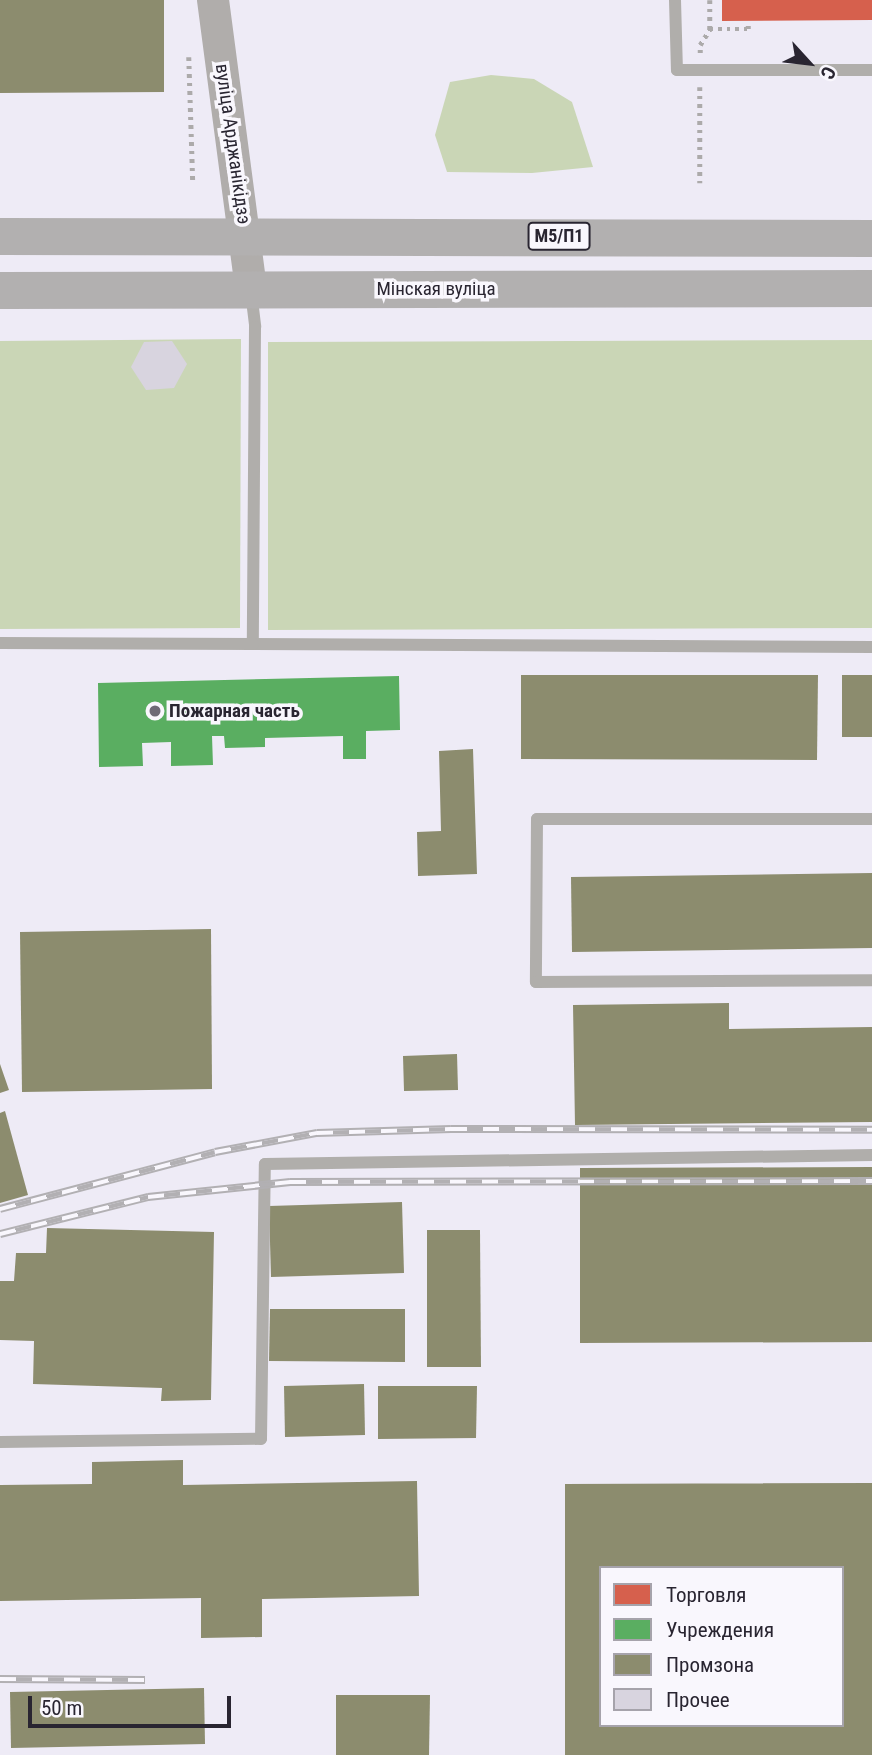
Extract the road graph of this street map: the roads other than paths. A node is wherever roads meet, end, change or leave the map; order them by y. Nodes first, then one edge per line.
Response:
1 (213, 0) edge
2 (675, 0) edge
3 (872, 70) edge
4 (246, 235) junction
5 (0, 236) edge
6 (872, 238) edge
7 (872, 288) edge
8 (251, 289) junction
9 (0, 290) edge
10 (0, 643) edge
11 (253, 643) junction
12 (872, 647) edge
13 (872, 819) edge
14 (872, 980) edge
15 (872, 1155) edge
16 (0, 1442) edge

1 - 4 main road, вуліца Арджанікідзэ
2 - 3 lane
4 - 5 main road, М5/П1
4 - 6 main road, М5/П1
4 - 8 main road, вуліца Арджанікідзэ
7 - 8 main road, Мінская вуліца
8 - 9 main road, Мінская вуліца
8 - 11 lane
10 - 11 lane
11 - 12 lane
13 - 14 lane
15 - 16 lane

